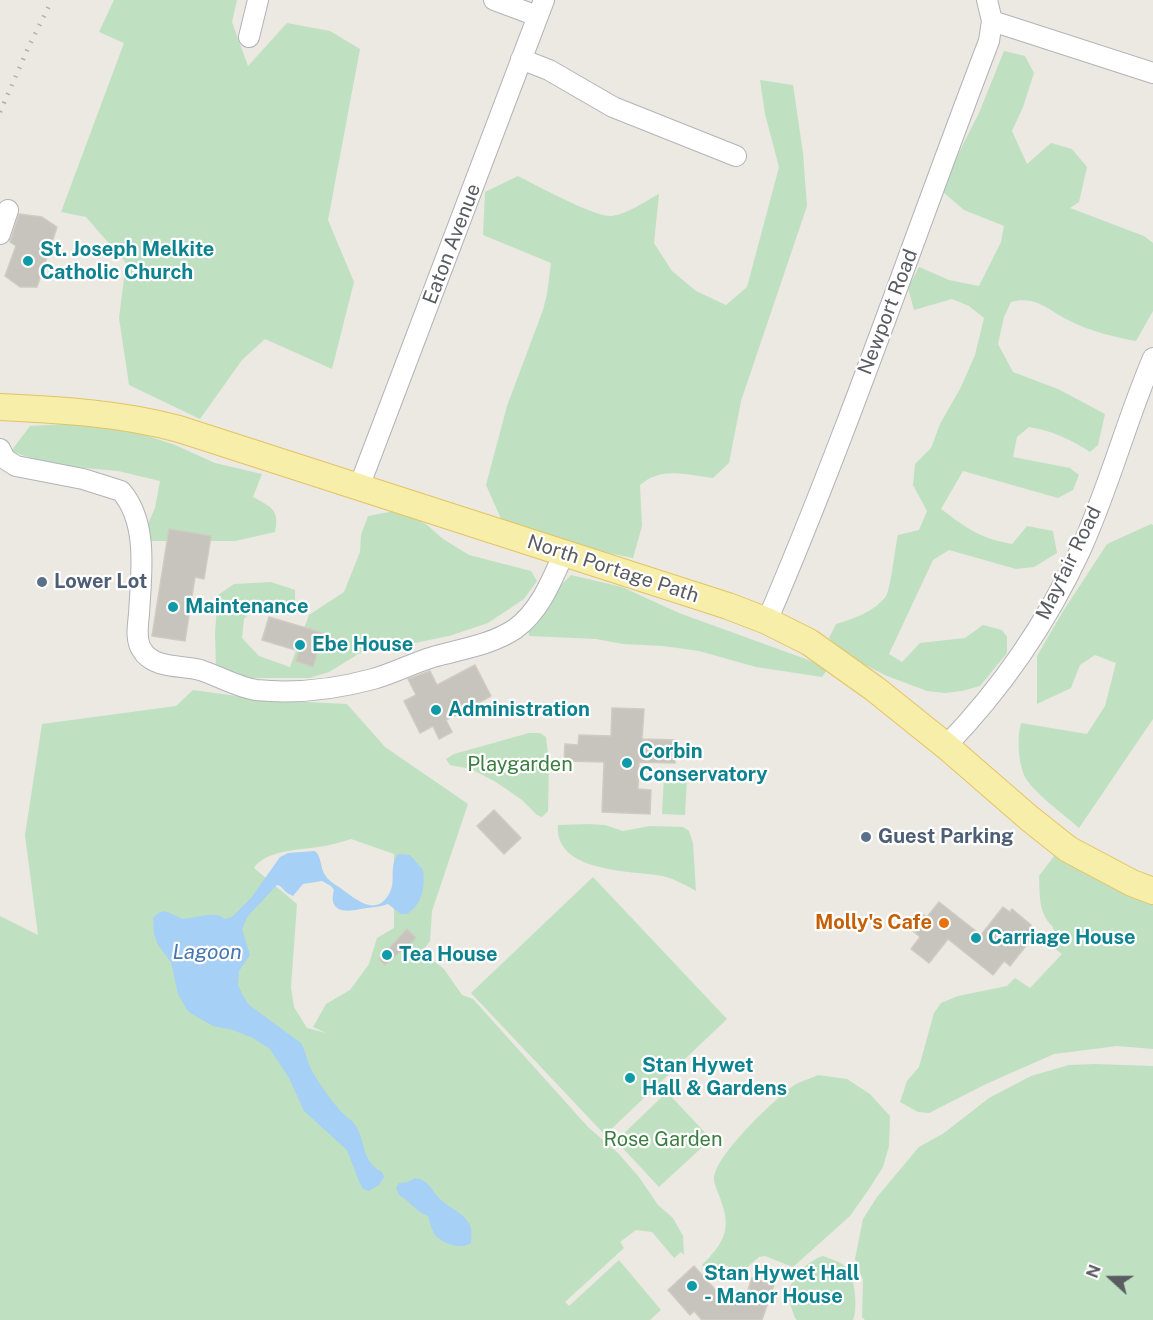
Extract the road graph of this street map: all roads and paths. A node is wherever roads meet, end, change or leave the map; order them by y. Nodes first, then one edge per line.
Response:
1 (258, 0) edge
2 (494, 0) edge
3 (987, 0) edge
4 (541, 8) edge
5 (992, 21) junction
6 (249, 37) dead end
7 (521, 59) junction
8 (1153, 73) edge
9 (736, 156) dead end
10 (8, 210) dead end
11 (0, 234) edge
12 (1153, 358) edge
13 (0, 407) edge
14 (0, 449) edge
15 (359, 487) junction
16 (564, 553) junction
17 (767, 621) junction
18 (946, 746) junction
19 (1153, 891) edge

1 - 6 street
2 - 4 street
3 - 5 street, Newport Road
4 - 7 street, Eaton Avenue
5 - 8 street
5 - 17 street, Newport Road
7 - 9 street
7 - 15 street, Eaton Avenue
10 - 11 street
12 - 18 street, Mayfair Road
13 - 15 main road, North Portage Path
14 - 16 street
15 - 16 main road, North Portage Path
16 - 17 main road, North Portage Path
17 - 18 main road, North Portage Path
18 - 19 main road, North Portage Path

